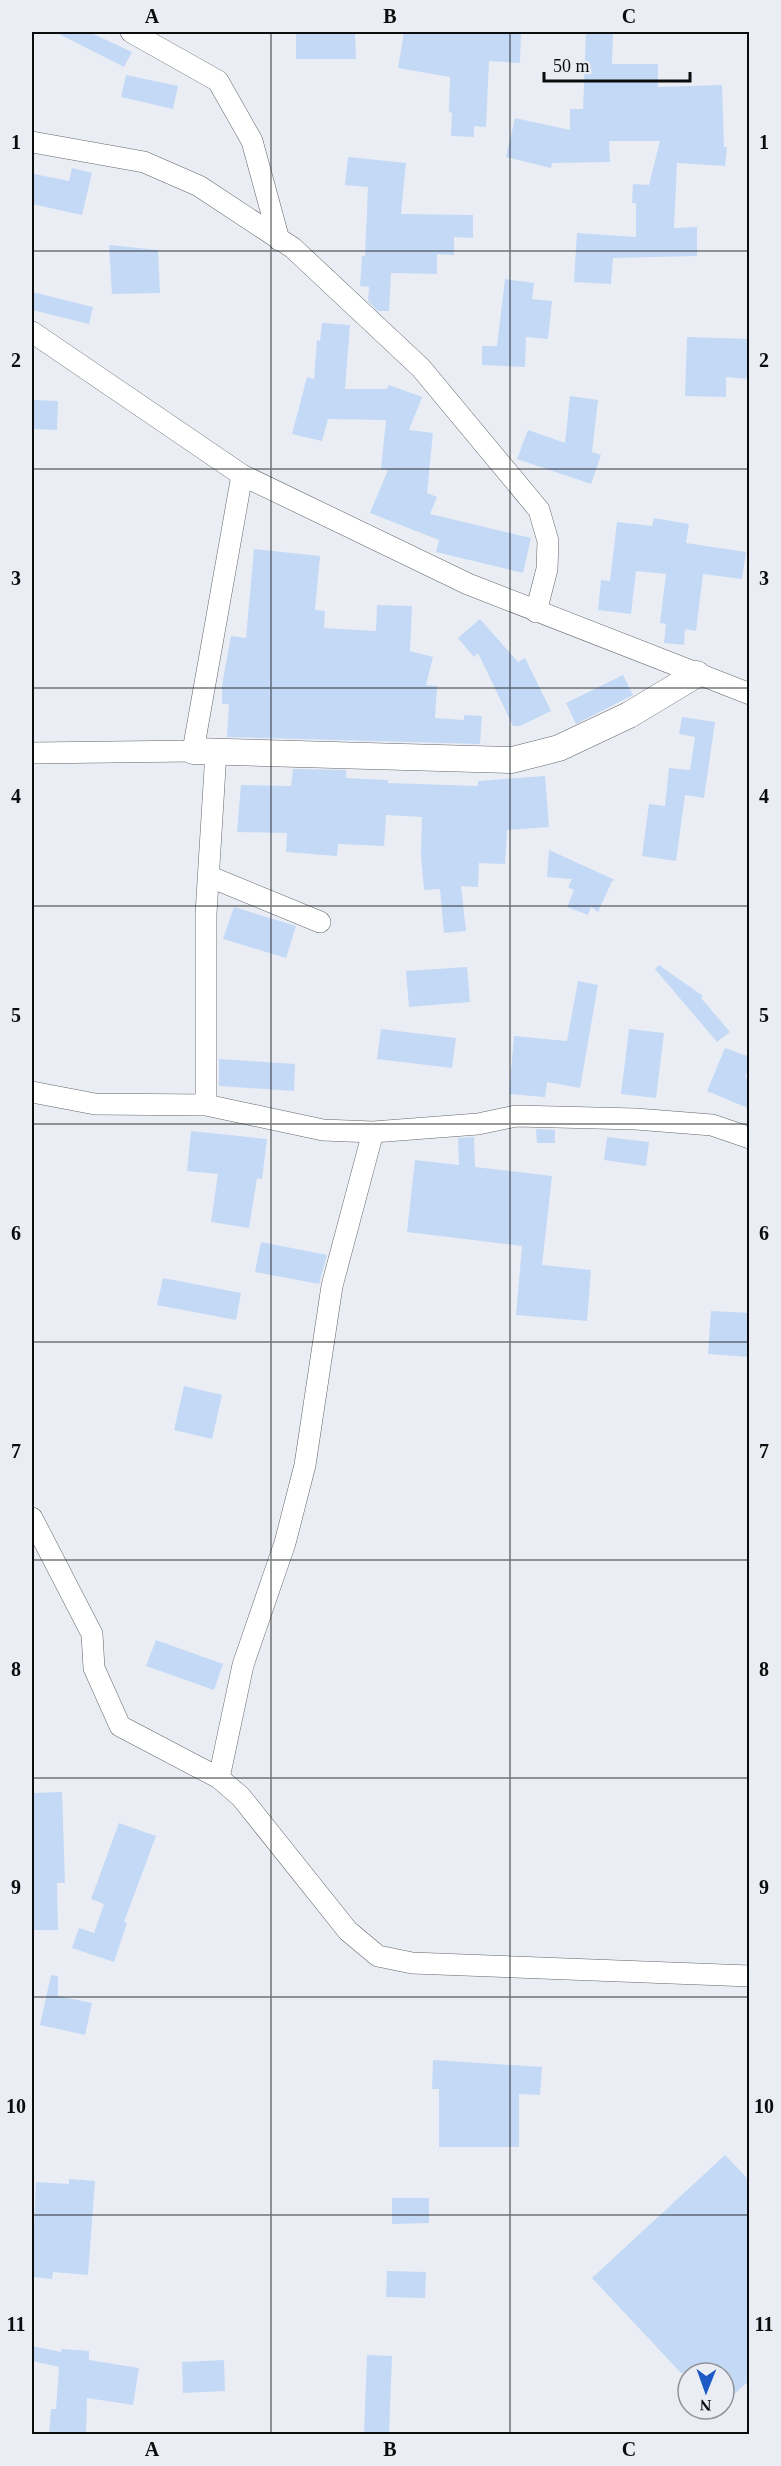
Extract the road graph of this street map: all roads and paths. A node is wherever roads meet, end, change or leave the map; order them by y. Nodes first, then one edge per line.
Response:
1 (131, 32) edge
2 (32, 142) edge
3 (279, 240) junction
4 (32, 332) edge
5 (242, 475) junction
6 (536, 612) junction
7 (697, 674) junction
8 (750, 694) edge
9 (205, 751) junction
10 (32, 753) edge
11 (208, 876) junction
12 (320, 922) dead end
13 (32, 1092) edge
14 (206, 1105) junction
15 (373, 1132) junction
16 (750, 1138) edge
17 (32, 1518) edge
18 (219, 1778) junction
19 (750, 1976) edge

1 - 3 street
2 - 3 street
3 - 6 street
4 - 5 street
5 - 6 street
5 - 9 street
6 - 7 street
7 - 8 street
7 - 9 street
9 - 10 street
9 - 11 street
11 - 12 street
11 - 14 street
13 - 14 street
14 - 15 street
15 - 16 street
15 - 18 street
17 - 18 street
18 - 19 street

